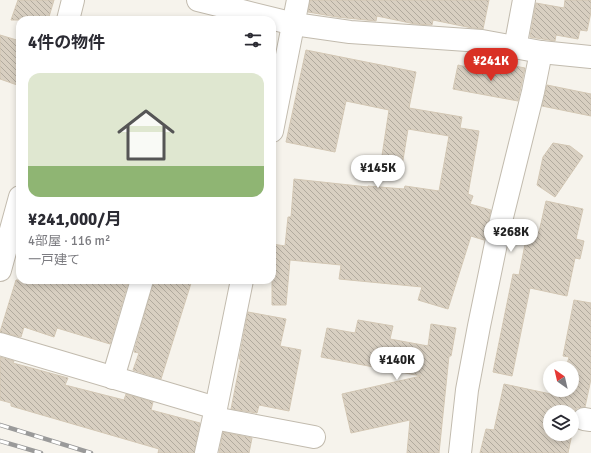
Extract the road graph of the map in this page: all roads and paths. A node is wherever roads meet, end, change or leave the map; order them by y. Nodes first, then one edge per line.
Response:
1 (73, 0) edge
2 (198, 0) edge
3 (298, 0) edge
4 (524, 0) edge
5 (220, 13) edge
6 (69, 16) edge
7 (240, 16) edge
8 (276, 21) edge
9 (294, 24) junction
10 (515, 48) junction
11 (541, 52) junction
12 (591, 57) edge
13 (276, 112) edge
14 (16, 212) edge
15 (0, 270) edge
16 (141, 284) edge
17 (241, 284) edge
18 (0, 344) edge
19 (113, 378) junction
20 (215, 413) junction
21 (314, 438) dead end
22 (206, 453) edge
23 (460, 453) edge

1 - 6 street
2 - 5 street
3 - 9 street
4 - 10 street
5 - 7 street
8 - 9 street
9 - 10 street
9 - 13 street
10 - 11 street
11 - 12 street
11 - 23 street
14 - 15 street
16 - 19 street
17 - 20 street
18 - 19 street
19 - 20 street
20 - 21 street
20 - 22 street

